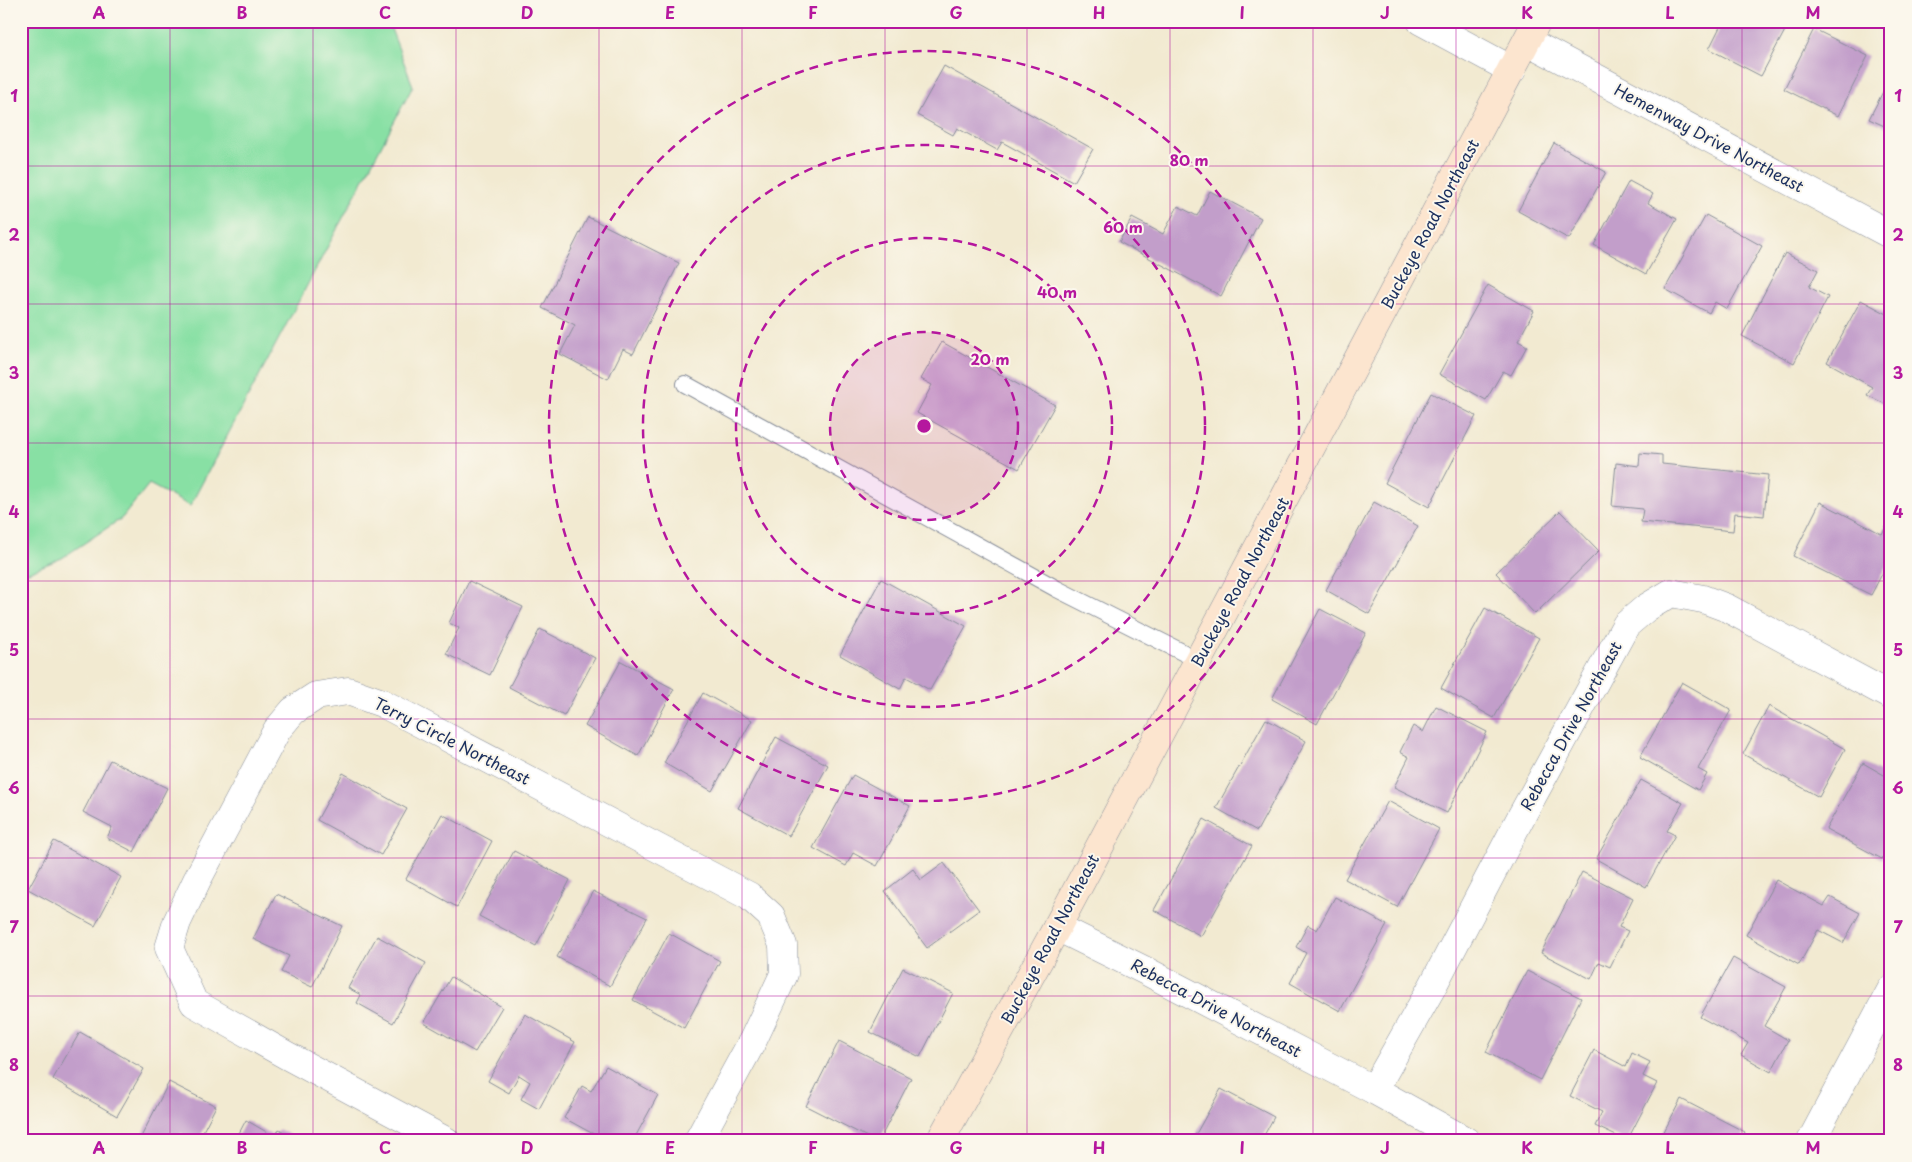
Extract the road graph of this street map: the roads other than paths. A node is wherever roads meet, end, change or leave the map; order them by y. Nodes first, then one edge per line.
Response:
1 (1421, 21) edge
2 (1532, 31) edge
3 (1512, 70) junction
4 (1891, 235) edge
5 (686, 384) dead end
6 (1198, 660) junction
7 (1891, 696) edge
8 (1057, 927) junction
9 (1891, 990) edge
10 (1374, 1090) junction
11 (446, 1141) edge
12 (698, 1141) edge
13 (940, 1141) edge
14 (1466, 1141) edge
15 (1811, 1141) edge

1 - 3 street
2 - 3 street, Buckeye Road Northeast
2 - 4 street, Hemenway Drive Northeast
3 - 6 street, Buckeye Road Northeast
5 - 6 lane
6 - 8 street, Buckeye Road Northeast
7 - 10 street, Rebecca Drive Northeast
8 - 10 street, Rebecca Drive Northeast
8 - 13 street, Buckeye Road Northeast
9 - 15 street
10 - 14 street, Rebecca Drive Northeast
11 - 12 street, Terry Circle Northeast

